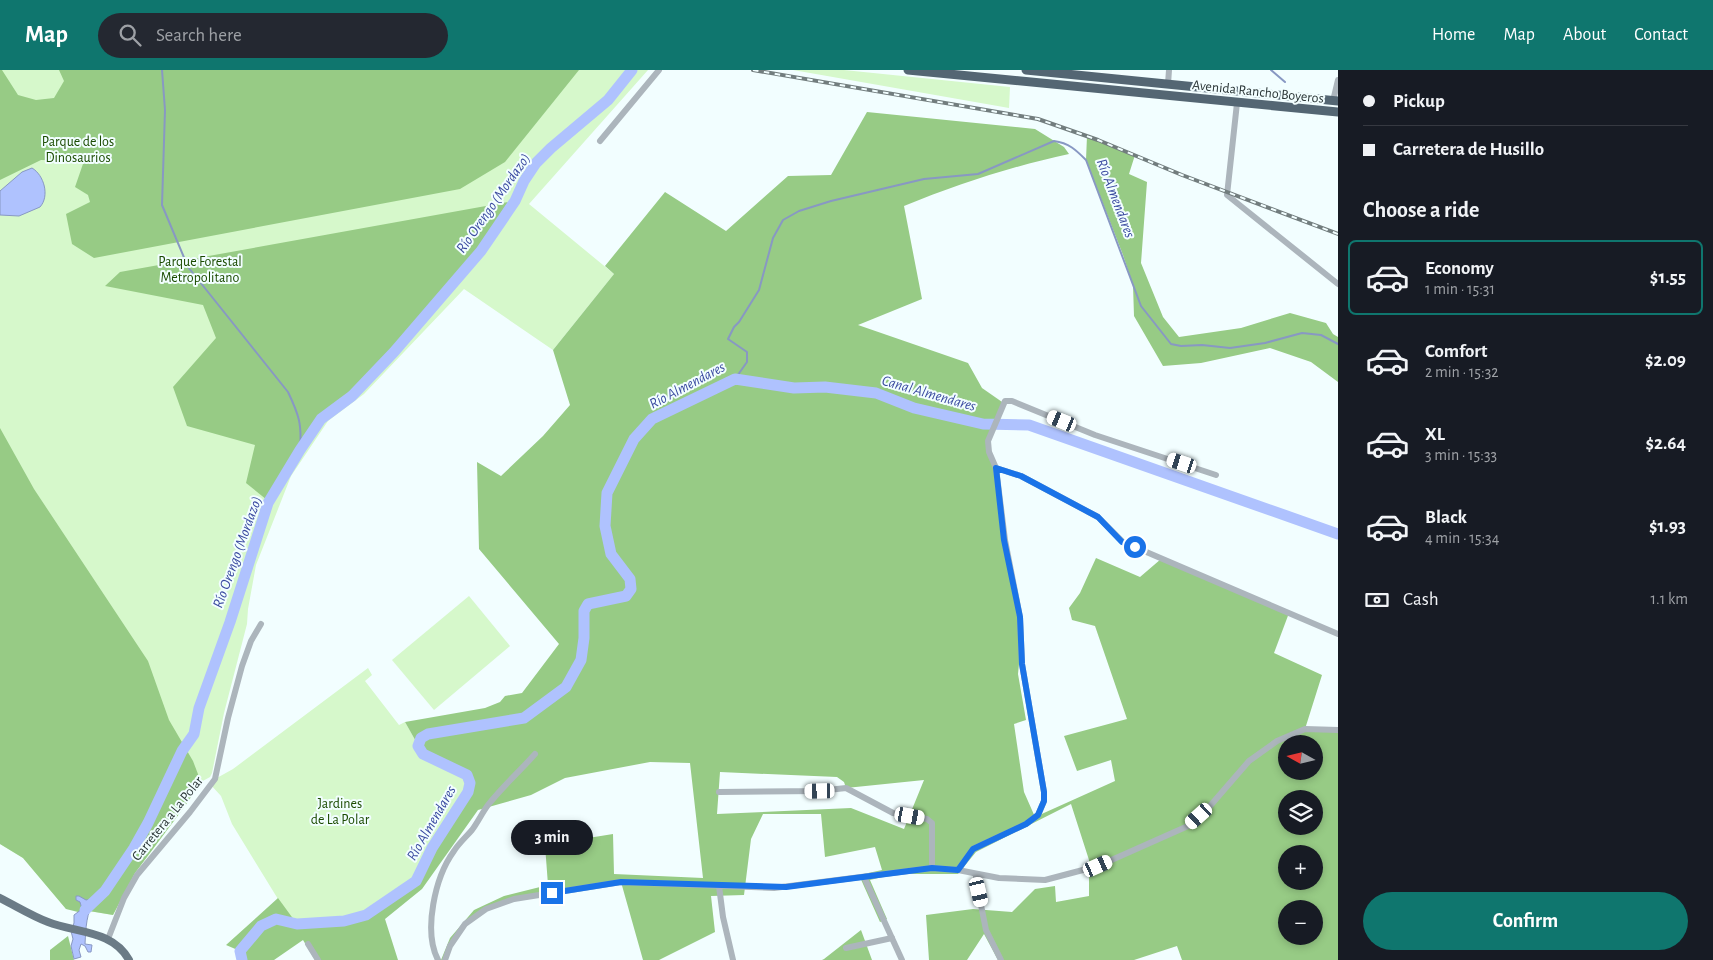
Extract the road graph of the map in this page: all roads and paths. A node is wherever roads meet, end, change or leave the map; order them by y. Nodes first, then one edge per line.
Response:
1 (659, 70) edge
2 (908, 70) edge
3 (1026, 70) edge
4 (1169, 70) edge
5 (1338, 80) edge
6 (1168, 84) junction
7 (1336, 101) edge
8 (1237, 103) junction
9 (1338, 112) edge
10 (600, 141) dead end
11 (1338, 284) edge
12 (996, 468) junction
13 (1216, 475) dead end
14 (260, 624) dead end
15 (1338, 634) edge
16 (1338, 730) edge
17 (535, 754) dead end
18 (719, 792) dead end
19 (932, 868) junction
20 (958, 870) junction
21 (976, 874) junction
22 (864, 877) junction
23 (719, 886) junction
24 (0, 898) edge
25 (105, 937) junction
26 (892, 938) junction
27 (308, 944) dead end
28 (846, 948) dead end
29 (129, 960) edge
30 (318, 960) edge
31 (438, 960) edge
32 (445, 960) edge
33 (733, 960) edge
34 (902, 960) edge
35 (1001, 960) edge

1 - 10 street
2 - 8 highway, Avenida Rancho Boyeros
3 - 6 highway, Avenida Rancho Boyeros
4 - 6 street
5 - 7 street
6 - 7 highway, Avenida Rancho Boyeros
8 - 9 highway, Avenida Rancho Boyeros
8 - 11 street
12 - 13 street
12 - 15 street
12 - 20 street
14 - 25 street, Carretera a La Polar
16 - 21 street
17 - 31 street
18 - 19 street
19 - 20 street
19 - 22 street
20 - 21 street
21 - 35 street
22 - 23 street
22 - 26 street
23 - 32 street
23 - 33 street
24 - 25 main road
25 - 29 main road
26 - 28 street
26 - 34 street
27 - 30 street

